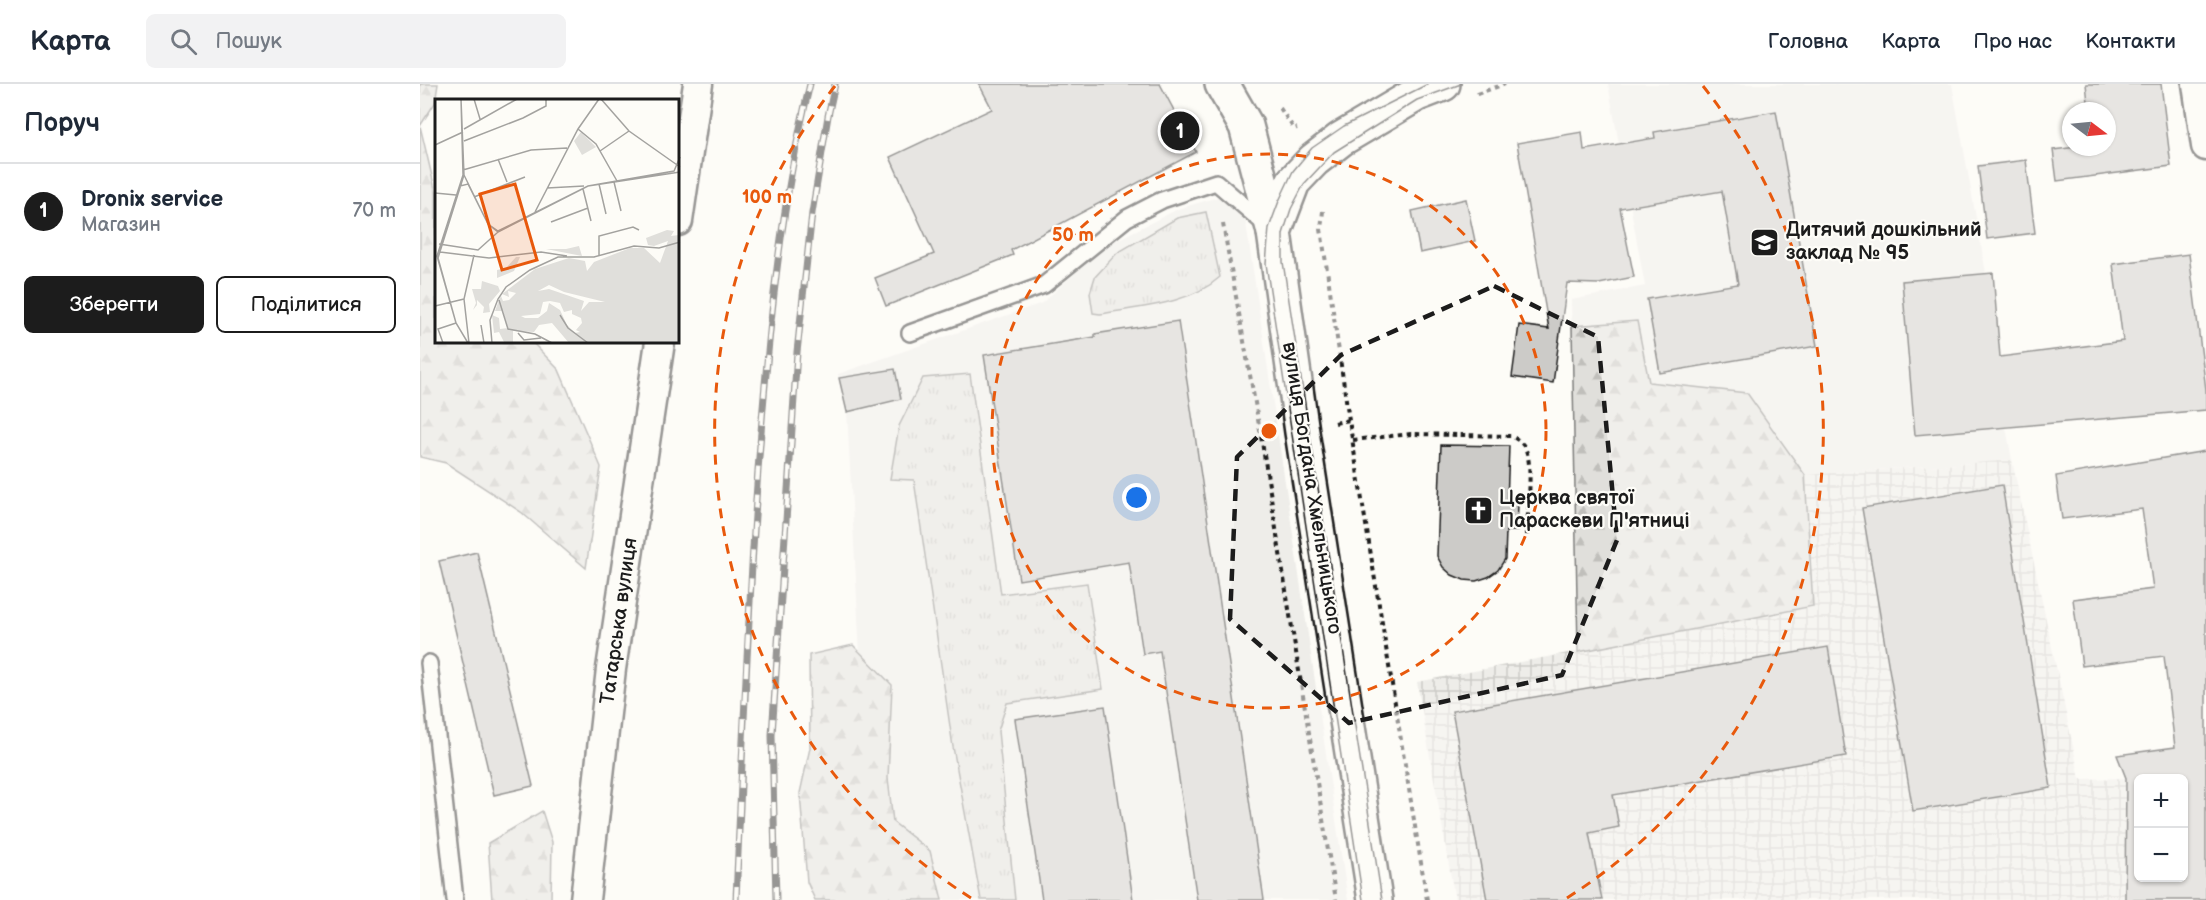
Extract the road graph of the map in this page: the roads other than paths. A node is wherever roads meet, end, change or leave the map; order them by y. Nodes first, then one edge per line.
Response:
1 (698, 84) edge
2 (1222, 84) edge
3 (1443, 84) edge
4 (2197, 84) edge
5 (2206, 146) edge
6 (680, 207) edge
7 (1274, 232) junction
8 (910, 333) dead end
9 (660, 344) edge
10 (429, 663) dead end
11 (454, 900) edge
12 (585, 900) edge
13 (1375, 900) edge

1 - 6 street
2 - 7 main road, вулиця Богдана Хмельницького
3 - 7 main road
4 - 5 street
7 - 8 lane
7 - 13 main road, вулиця Богдана Хмельницького
9 - 12 street, Татарська вулиця
10 - 11 lane

